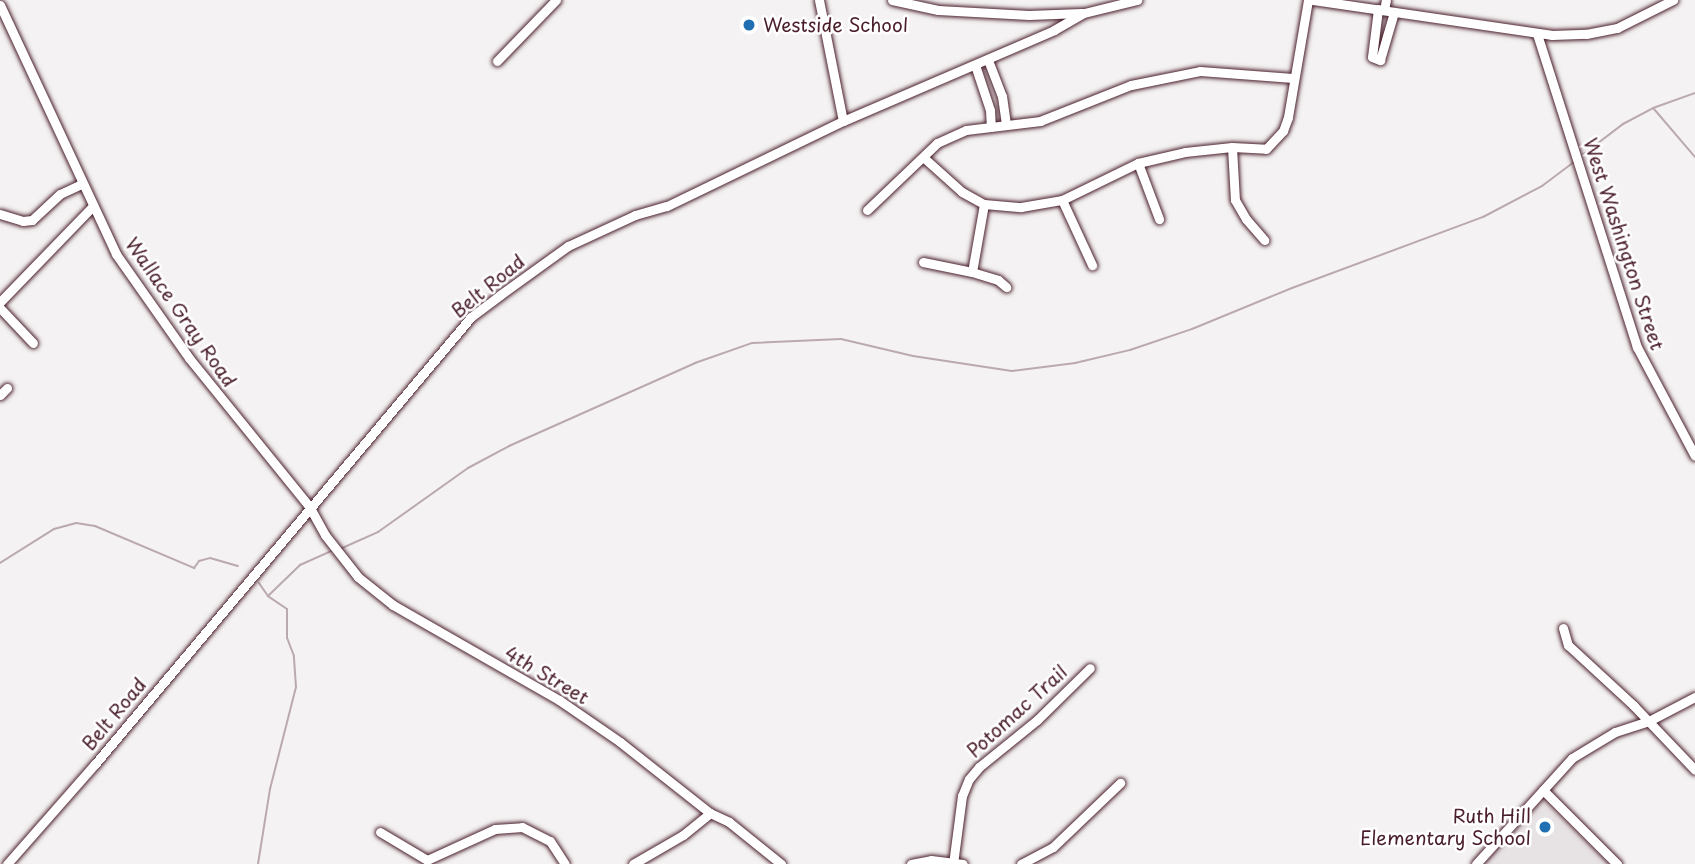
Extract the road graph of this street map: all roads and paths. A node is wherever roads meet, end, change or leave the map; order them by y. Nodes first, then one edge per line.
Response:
1 (556, 0) edge
2 (819, 0) edge
3 (892, 0) edge
4 (1137, 0) edge
5 (1308, 0) edge
6 (1313, 0) edge
7 (1386, 0) edge
8 (1673, 0) edge
9 (0, 7) edge
10 (1385, 11) junction
11 (1084, 13) junction
12 (1537, 34) junction
13 (988, 60) junction
14 (496, 61) dead end
15 (975, 65) junction
16 (1293, 78) junction
17 (843, 121) junction
18 (1006, 124) junction
19 (991, 127) junction
20 (1231, 147) junction
21 (923, 157) junction
22 (1138, 163) junction
23 (82, 184) junction
24 (1062, 200) junction
25 (984, 204) junction
26 (92, 207) junction
27 (867, 210) dead end
28 (0, 214) edge
29 (1159, 219) dead end
30 (1264, 240) dead end
31 (923, 262) dead end
32 (1093, 265) dead end
33 (972, 272) junction
34 (1006, 287) dead end
35 (0, 302) edge
36 (0, 308) edge
37 (33, 343) dead end
38 (1695, 456) edge
39 (309, 506) junction
40 (1563, 628) dead end
41 (1090, 668) dead end
42 (1695, 697) edge
43 (1648, 721) junction
44 (1695, 771) edge
45 (1120, 783) dead end
46 (1543, 790) junction
47 (710, 813) junction
48 (380, 832) dead end
49 (427, 862) edge
50 (1034, 862) edge
51 (957, 863) edge
52 (7, 864) edge
53 (565, 864) edge
54 (633, 864) edge
55 (781, 864) edge
56 (911, 864) edge
57 (1021, 864) edge
58 (1476, 864) edge
59 (1617, 864) edge

1 - 14 street
2 - 17 street
3 - 11 street
4 - 11 street, Belt Road
5 - 16 street
6 - 10 street
7 - 10 street
8 - 12 street
9 - 23 street, Wallace Gray Road
10 - 12 street
11 - 13 street, Belt Road
12 - 38 street, West Washington Street
13 - 15 street, Belt Road
13 - 18 street
15 - 17 street, Belt Road
15 - 19 street
16 - 18 street
16 - 20 street
17 - 39 street, Belt Road
18 - 19 street
19 - 21 street
20 - 22 street
20 - 30 street
21 - 25 street
21 - 27 street
22 - 24 street
22 - 29 street
23 - 26 street, Wallace Gray Road
23 - 28 street
24 - 25 street
24 - 32 street
25 - 33 street
26 - 35 street
26 - 39 street, Wallace Gray Road
31 - 33 street
33 - 34 street
36 - 37 street
39 - 47 street, 4th Street
39 - 52 street, Belt Road
40 - 43 street
41 - 51 street, Potomac Trail
42 - 43 street
43 - 44 street
43 - 46 street
45 - 50 street
46 - 58 street
46 - 59 street
47 - 54 street
47 - 55 street, 4th Street
48 - 49 street
49 - 53 street
50 - 57 street
51 - 56 street

